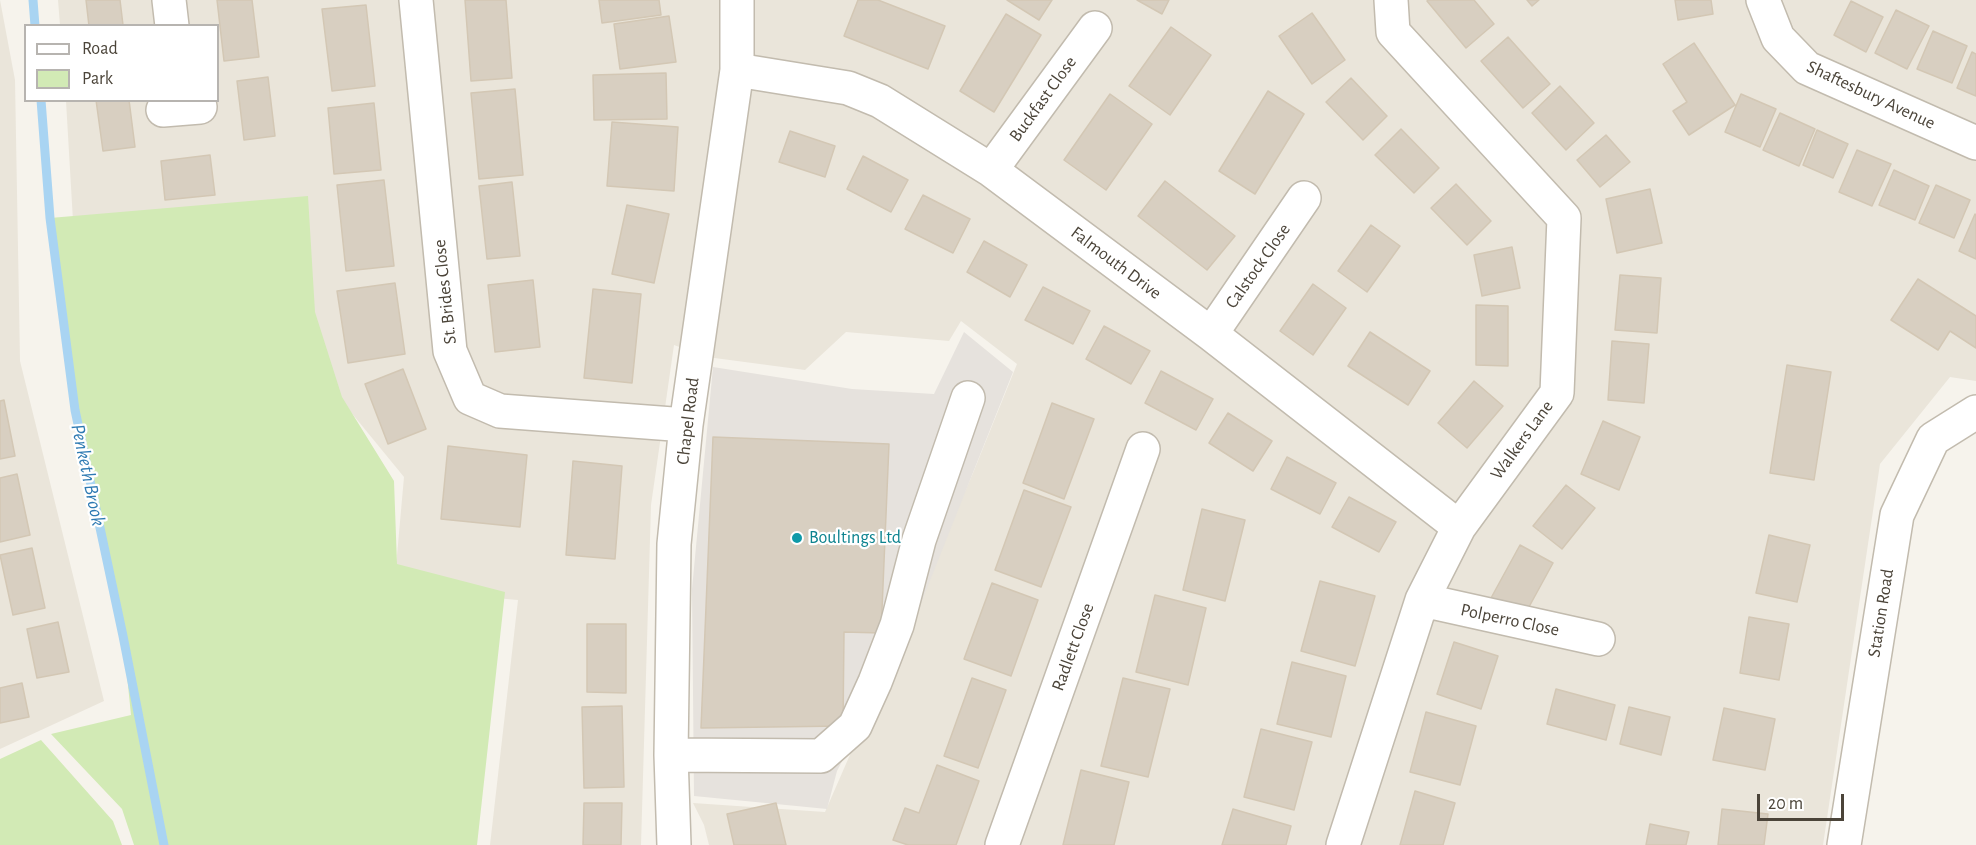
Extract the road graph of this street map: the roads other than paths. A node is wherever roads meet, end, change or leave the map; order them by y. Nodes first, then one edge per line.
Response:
1 (170, 0) edge
2 (416, 0) edge
3 (737, 0) edge
4 (1391, 0) edge
5 (1763, 0) edge
6 (172, 24) edge
7 (1095, 28) dead end
8 (737, 70) junction
9 (1976, 143) edge
10 (991, 170) junction
11 (1304, 198) dead end
12 (1211, 334) junction
13 (968, 398) dead end
14 (1976, 412) edge
15 (686, 425) junction
16 (1143, 449) dead end
17 (1459, 527) junction
18 (1422, 600) junction
19 (1598, 639) dead end
20 (671, 754) junction
21 (674, 845) edge
22 (1002, 845) edge
23 (1343, 845) edge
24 (1844, 845) edge

1 - 6 street
2 - 15 street, St. Brides Close
3 - 8 street, Chapel Road
4 - 17 street, Walkers Lane
5 - 9 street, Shaftesbury Avenue
7 - 10 street, Buckfast Close
8 - 10 street, Falmouth Drive
8 - 15 street, Chapel Road
10 - 12 street, Falmouth Drive
11 - 12 street, Calstock Close
12 - 17 street, Falmouth Drive
13 - 20 street
14 - 24 street, Station Road
15 - 20 street, Chapel Road
16 - 22 street, Radlett Close
17 - 18 street, Walkers Lane
18 - 19 street, Polperro Close
18 - 23 street, Walkers Lane
20 - 21 street, Chapel Road

